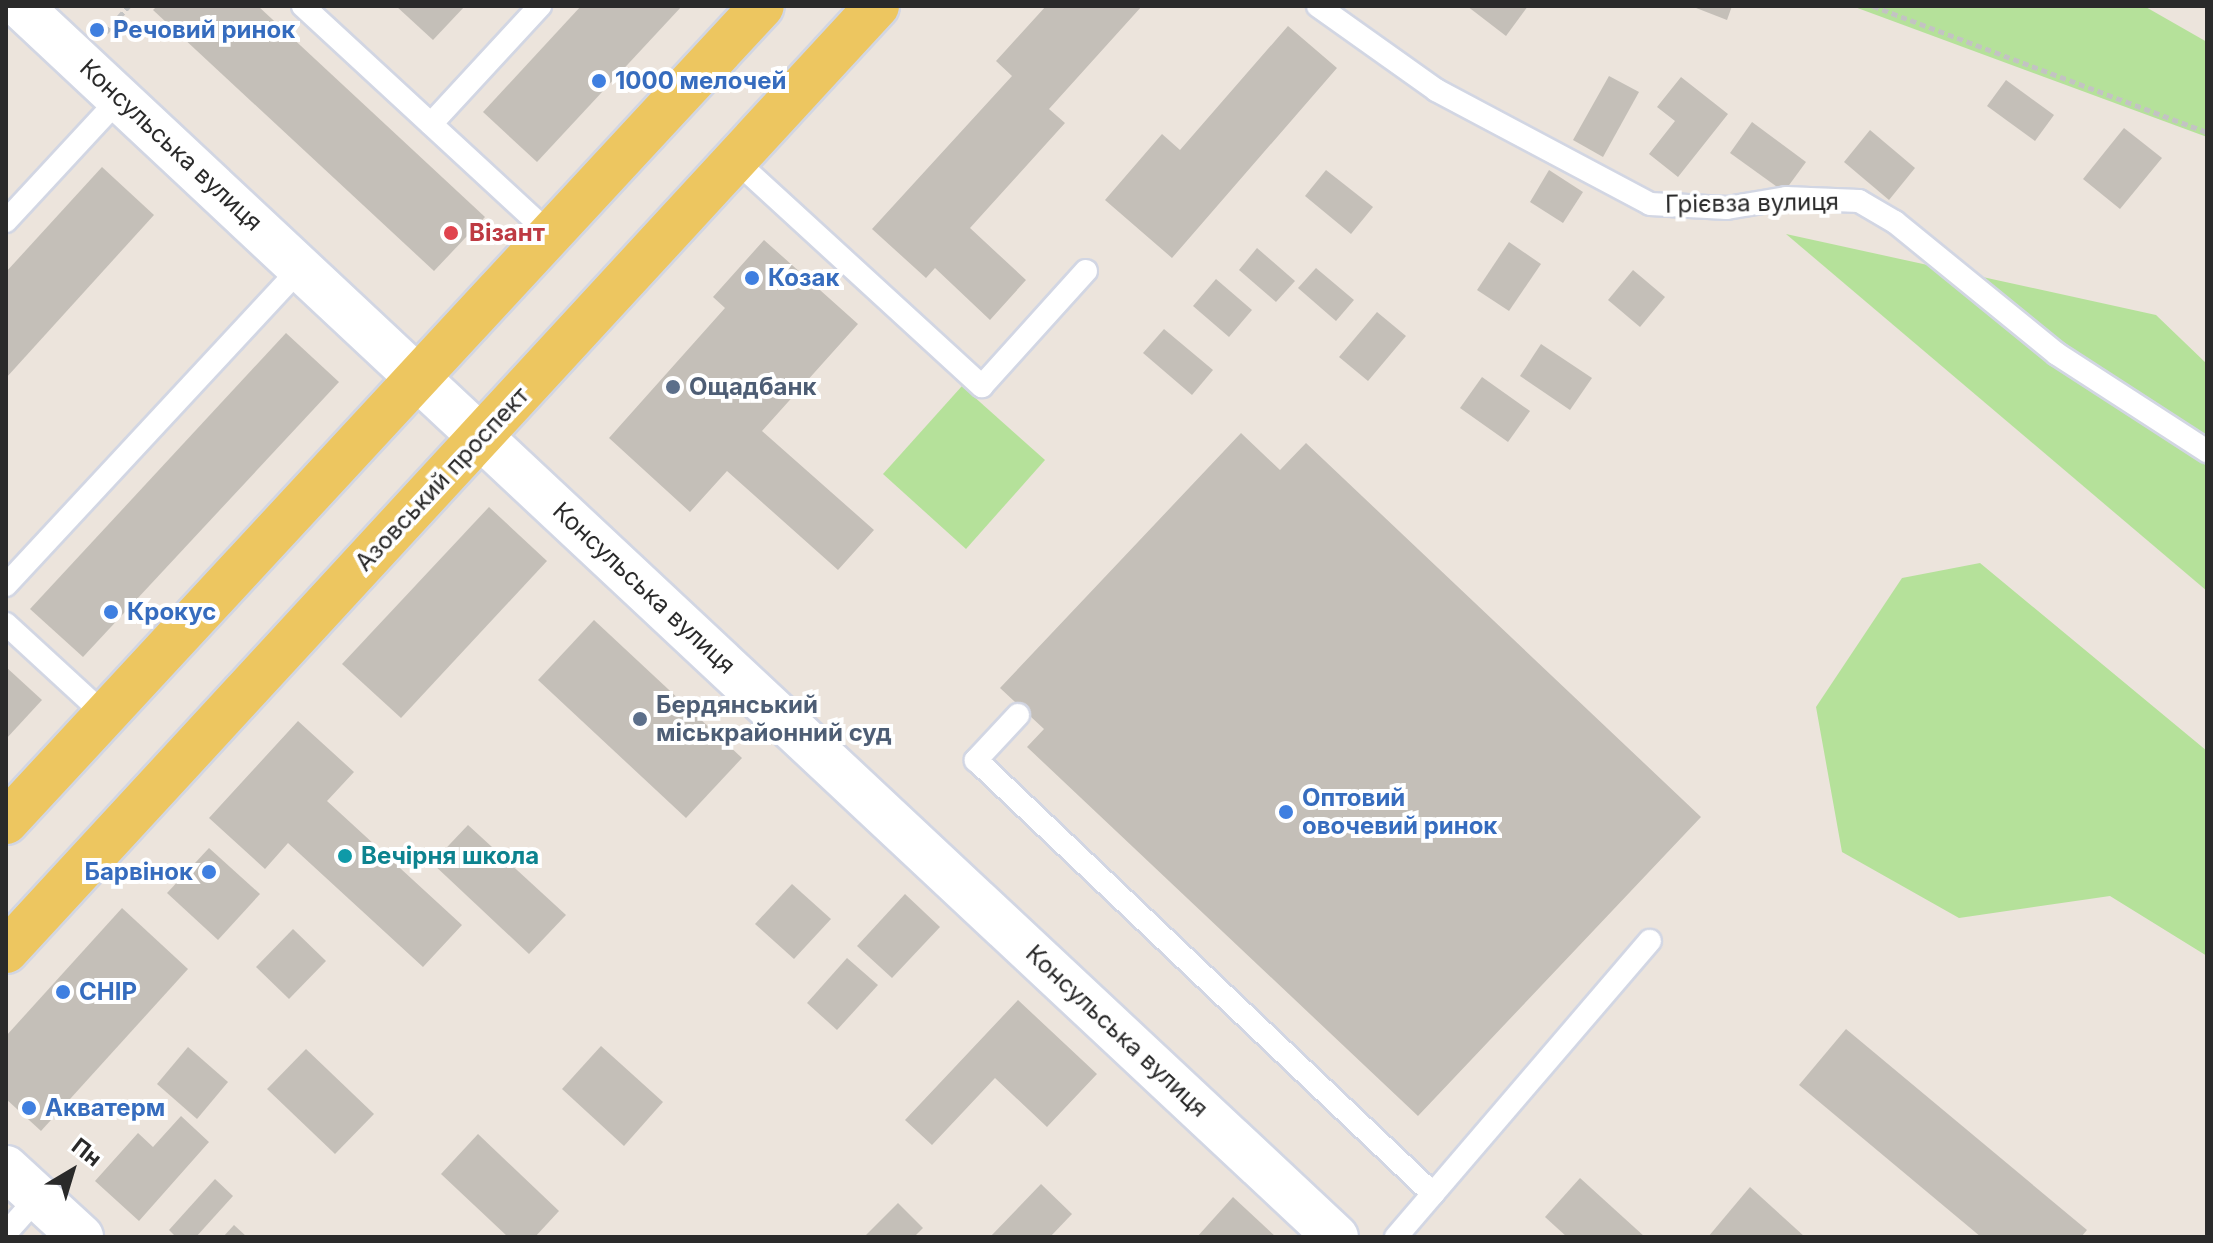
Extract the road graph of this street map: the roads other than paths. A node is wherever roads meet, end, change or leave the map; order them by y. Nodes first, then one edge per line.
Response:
1 (20, 6) edge
2 (303, 6) edge
3 (540, 6) edge
4 (762, 6) edge
5 (877, 6) edge
6 (1318, 6) edge
7 (120, 98) junction
8 (431, 124) junction
9 (735, 160) junction
10 (6, 221) edge
11 (550, 234) junction
12 (302, 267) junction
13 (1086, 271) dead end
14 (419, 377) junction
15 (481, 436) junction
16 (2207, 451) edge
17 (6, 585) edge
18 (6, 624) edge
19 (105, 715) junction
20 (1018, 715) dead end
21 (6, 822) edge
22 (1650, 941) dead end
23 (6, 951) edge
24 (6, 1168) edge
25 (1433, 1194) junction
26 (38, 1197) junction
27 (6, 1233) edge
28 (81, 1237) edge
29 (1336, 1237) edge
30 (1396, 1237) edge

1 - 7 street, Консульська вулиця
2 - 8 lane
3 - 8 lane
4 - 11 main road
5 - 9 main road, Азовський проспект
6 - 16 lane, Грієвза вулиця
7 - 10 lane
7 - 12 street, Консульська вулиця
8 - 11 lane
9 - 13 lane
9 - 15 main road, Азовський проспект
11 - 14 main road
12 - 14 street, Консульська вулиця
12 - 17 lane
14 - 15 street, Консульська вулиця
14 - 19 main road
15 - 23 main road, Азовський проспект
15 - 29 street, Консульська вулиця
18 - 19 lane
19 - 21 main road
20 - 25 lane
22 - 25 lane
24 - 26 street
25 - 30 lane
26 - 27 lane
26 - 28 street

